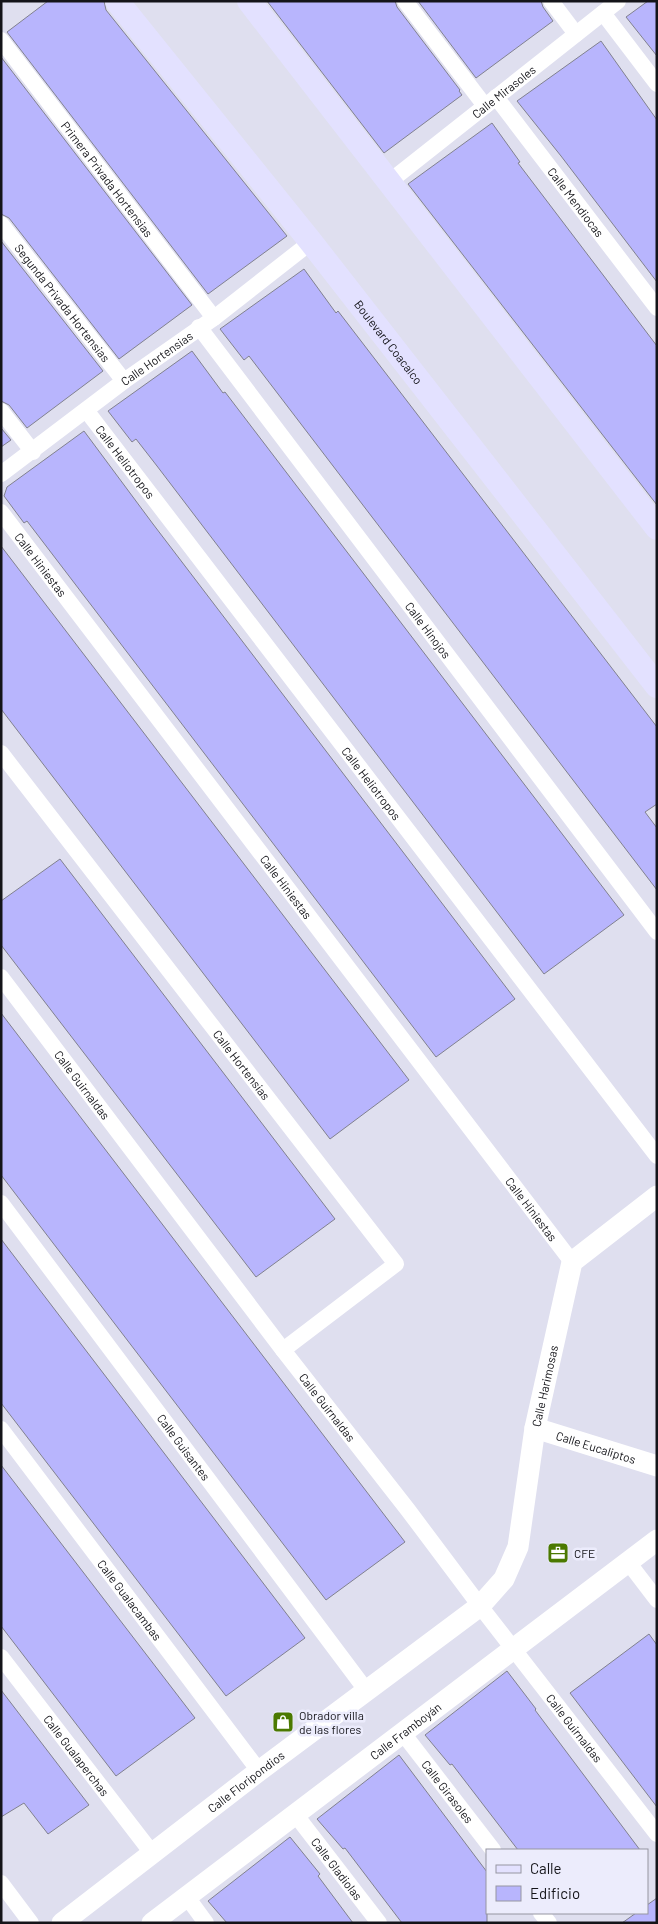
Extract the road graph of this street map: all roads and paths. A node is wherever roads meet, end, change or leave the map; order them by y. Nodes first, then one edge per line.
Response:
1 (117, 1) edge
2 (249, 1) edge
3 (405, 1) edge
4 (551, 1) edge
5 (618, 1) edge
6 (603, 14) junction
7 (576, 34) junction
8 (1, 40) edge
9 (657, 84) edge
10 (490, 102) junction
11 (389, 182) junction
12 (1, 224) edge
13 (311, 242) junction
14 (657, 308) edge
15 (214, 318) junction
16 (199, 327) junction
17 (124, 381) junction
18 (86, 410) junction
19 (1, 411) edge
20 (32, 452) junction
21 (1, 474) edge
22 (1, 512) edge
23 (657, 528) edge
24 (657, 686) edge
25 (1, 753) edge
26 (657, 932) edge
27 (1, 978) edge
28 (657, 1156) edge
29 (657, 1196) edge
30 (1, 1203) edge
31 (572, 1262) junction
32 (283, 1350) junction
33 (535, 1428) junction
34 (1, 1429) edge
35 (657, 1466) edge
36 (657, 1540) edge
37 (628, 1562) junction
38 (657, 1600) edge
39 (480, 1606) junction
40 (514, 1648) junction
41 (1, 1657) edge
42 (366, 1690) junction
43 (402, 1732) junction
44 (260, 1771) junction
45 (295, 1814) junction
46 (657, 1834) edge
47 (492, 1849) edge
48 (152, 1853) junction
49 (1, 1883) edge
50 (187, 1897) junction
51 (31, 1923) edge
52 (62, 1923) edge
53 (152, 1923) edge
54 (206, 1923) edge
55 (379, 1923) edge

1 - 13 main road, Boulevard Coacalco
2 - 11 main road
3 - 10 street, Calle Mendiocas
4 - 7 street
5 - 6 street, Calle Mirasoles
6 - 7 street, Calle Mirasoles
6 - 9 street
7 - 10 street, Calle Mirasoles
8 - 15 street, Primera Privada Hortensias
10 - 11 street, Calle Mirasoles
10 - 14 street, Calle Mendiocas
11 - 23 main road
12 - 17 street, Segunda Privada Hortensias
13 - 15 street, Calle Hortensias
13 - 24 main road, Boulevard Coacalco
15 - 16 street, Calle Hortensias
16 - 17 street, Calle Hortensias
16 - 26 street, Calle Hinojos
17 - 18 street, Calle Hortensias
18 - 20 street, Calle Hortensias
18 - 28 street, Calle Heliotropos
19 - 20 street
20 - 21 street, Calle Hortensias
22 - 31 street, Calle Hiniestas
25 - 32 street, Calle Hortensias
27 - 32 street, Calle Guirnaldas
29 - 31 street
30 - 42 street, Calle Guisantes
31 - 33 street, Calle Harimosas
32 - 39 street, Calle Guirnaldas
33 - 35 street, Calle Eucaliptos
33 - 39 street, Calle Harimosas
34 - 44 street, Calle Gualacambas
36 - 37 street, Calle Framboyán
37 - 38 street
37 - 40 street, Calle Framboyán
39 - 40 street, Calle Guirnaldas
39 - 42 street, Calle Floripondios
40 - 43 street, Calle Framboyán
40 - 46 street, Calle Guirnaldas
41 - 48 street, Calle Gualaperchas
42 - 44 street, Calle Floripondios
43 - 45 street, Calle Framboyán
43 - 47 street, Calle Girasoles
44 - 48 street, Calle Floripondios
45 - 50 street, Calle Framboyán
45 - 55 street, Calle Gladiolas
48 - 52 street, Calle Floripondios
49 - 51 street
50 - 53 street, Calle Framboyán
50 - 54 street

